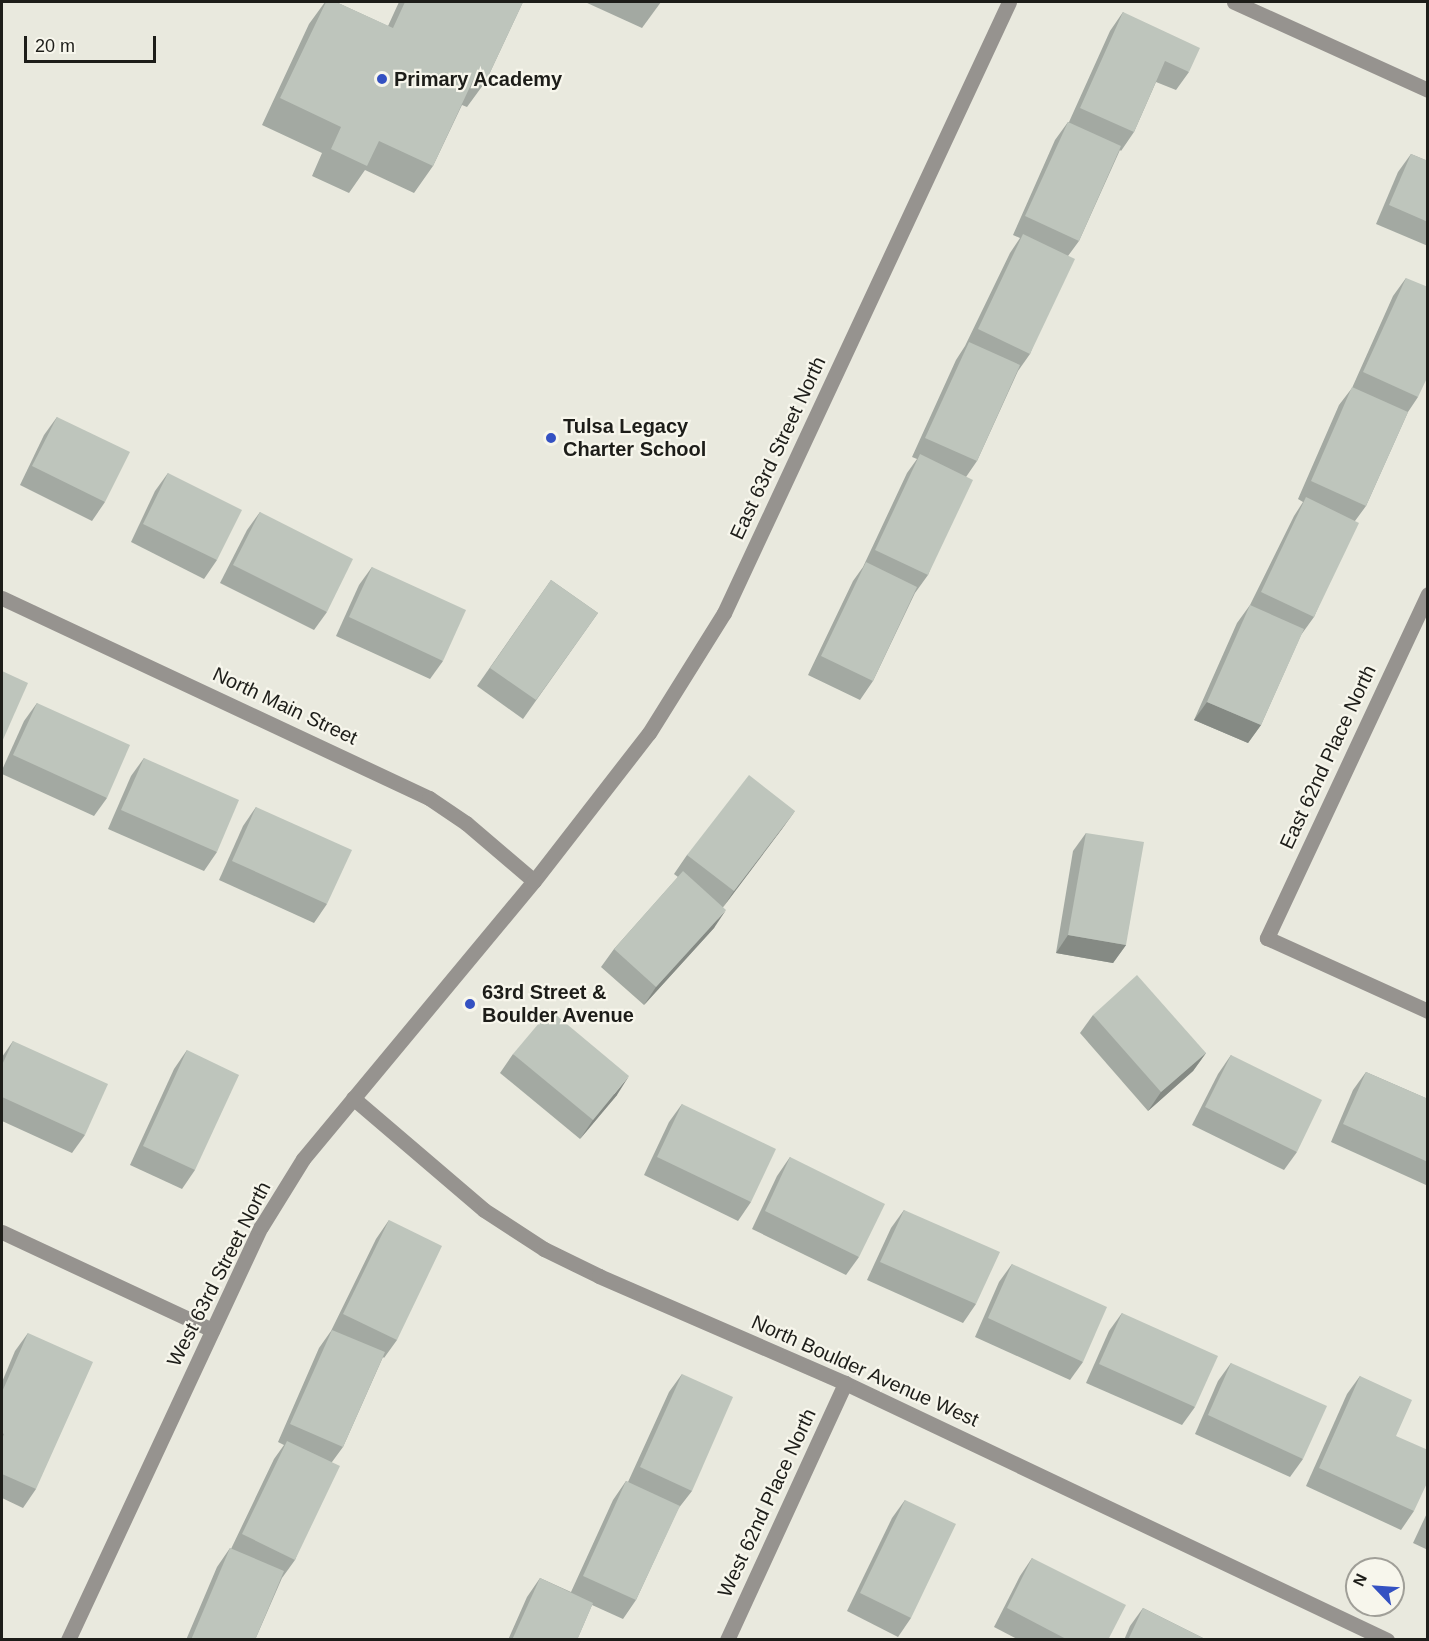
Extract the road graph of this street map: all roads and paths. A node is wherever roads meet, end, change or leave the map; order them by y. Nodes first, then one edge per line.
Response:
1 (1009, 2) edge
2 (1234, 2) edge
3 (1428, 90) edge
4 (1428, 594) edge
5 (2, 598) edge
6 (534, 881) junction
7 (1428, 1011) edge
8 (353, 1098) junction
9 (2, 1232) edge
10 (212, 1330) junction
11 (845, 1383) junction
12 (68, 1640) edge
13 (727, 1640) edge
14 (1387, 1640) edge

1 - 6 street, East 63rd Street North
2 - 3 street
4 - 7 street, East 62nd Place North
5 - 6 street, North Main Street
6 - 8 street, West 63rd Street North
8 - 10 street, West 63rd Street North
8 - 11 street, North Boulder Avenue West
9 - 10 street
10 - 12 street, West 63rd Street North
11 - 13 street, West 62nd Place North
11 - 14 street, North Boulder Avenue West

